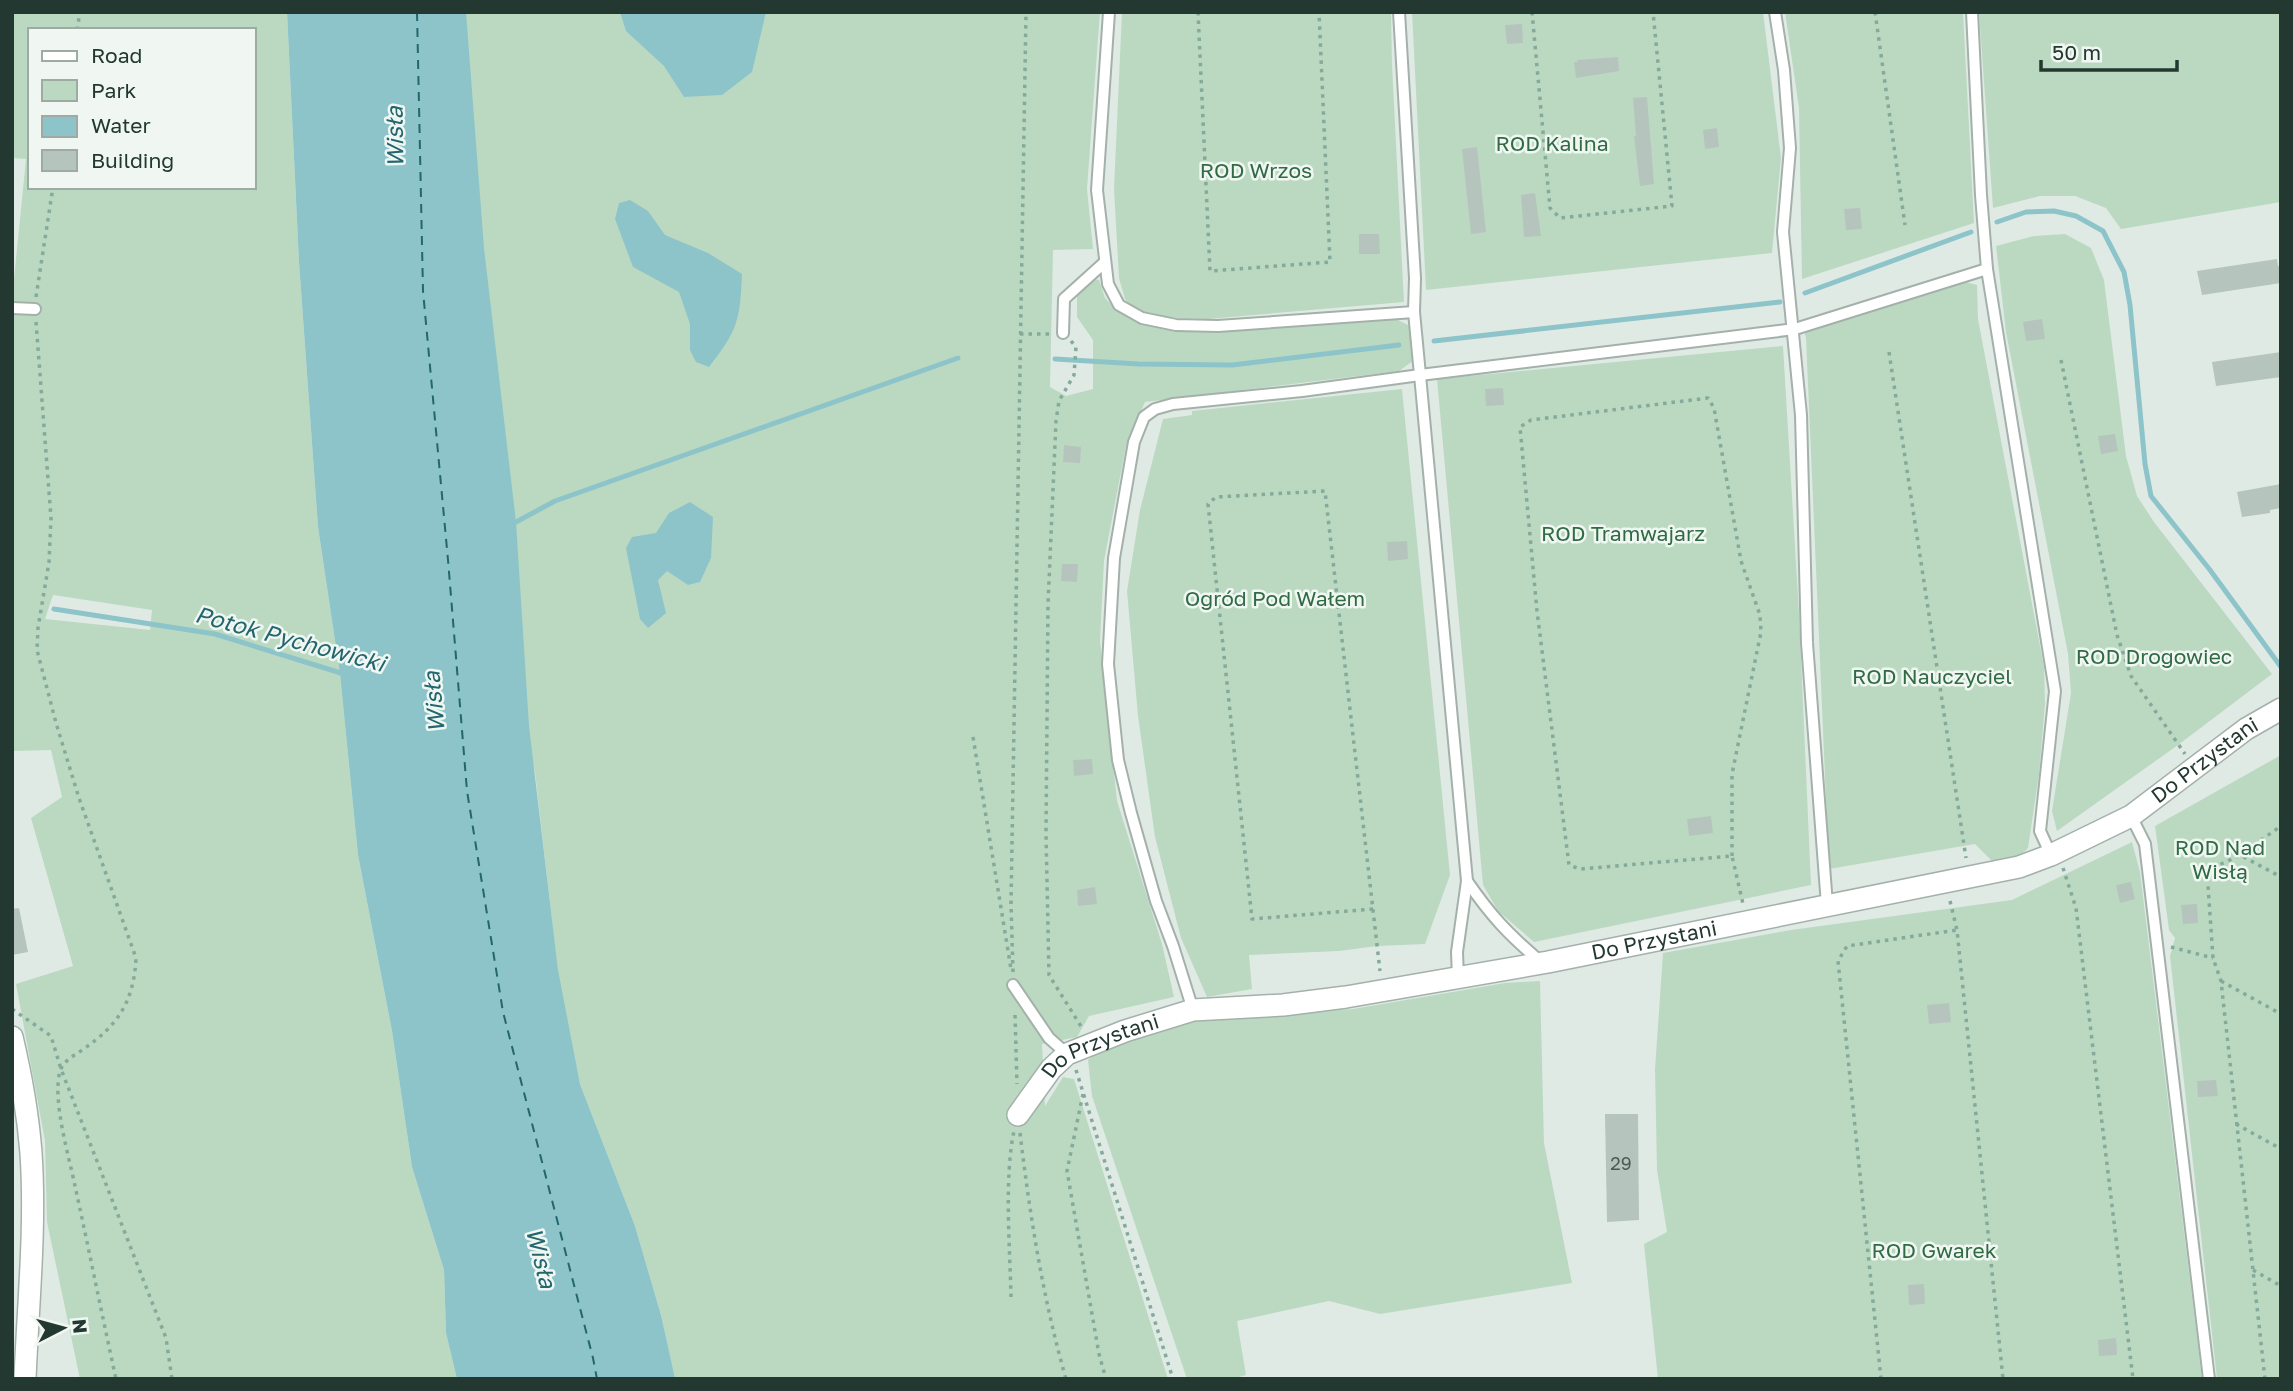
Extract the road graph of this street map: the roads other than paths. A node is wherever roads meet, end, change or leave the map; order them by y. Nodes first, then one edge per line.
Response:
1 (1109, 12) edge
2 (1399, 12) edge
3 (1775, 12) edge
4 (1972, 12) edge
5 (1105, 262) junction
6 (1987, 269) junction
7 (12, 308) edge
8 (35, 309) road end
9 (1414, 312) junction
10 (1794, 329) junction
11 (1058, 334) road end
12 (1420, 374) junction
13 (2281, 709) edge
14 (2131, 816) junction
15 (2051, 855) junction
16 (1468, 881) junction
17 (1826, 905) junction
18 (1541, 963) junction
19 (1458, 978) junction
20 (1013, 985) road end
21 (1193, 1010) junction
22 (12, 1037) edge
23 (1067, 1054) junction
24 (1018, 1115) road end
25 (25, 1379) edge
26 (2209, 1379) edge

1 - 5 lane
2 - 9 lane
3 - 10 lane
4 - 6 lane
5 - 9 lane
5 - 11 lane
6 - 10 lane
6 - 15 lane
7 - 8 lane
9 - 12 lane
10 - 12 lane
10 - 17 lane
12 - 16 lane
12 - 21 lane
13 - 14 street, Do Przystani
14 - 15 street, Do Przystani
14 - 26 lane
15 - 17 street, Do Przystani
16 - 18 lane
16 - 19 lane
17 - 18 street, Do Przystani
18 - 19 street, Do Przystani
19 - 21 street, Do Przystani
20 - 23 lane
21 - 23 street, Do Przystani
22 - 25 street
23 - 24 street, Do Przystani

